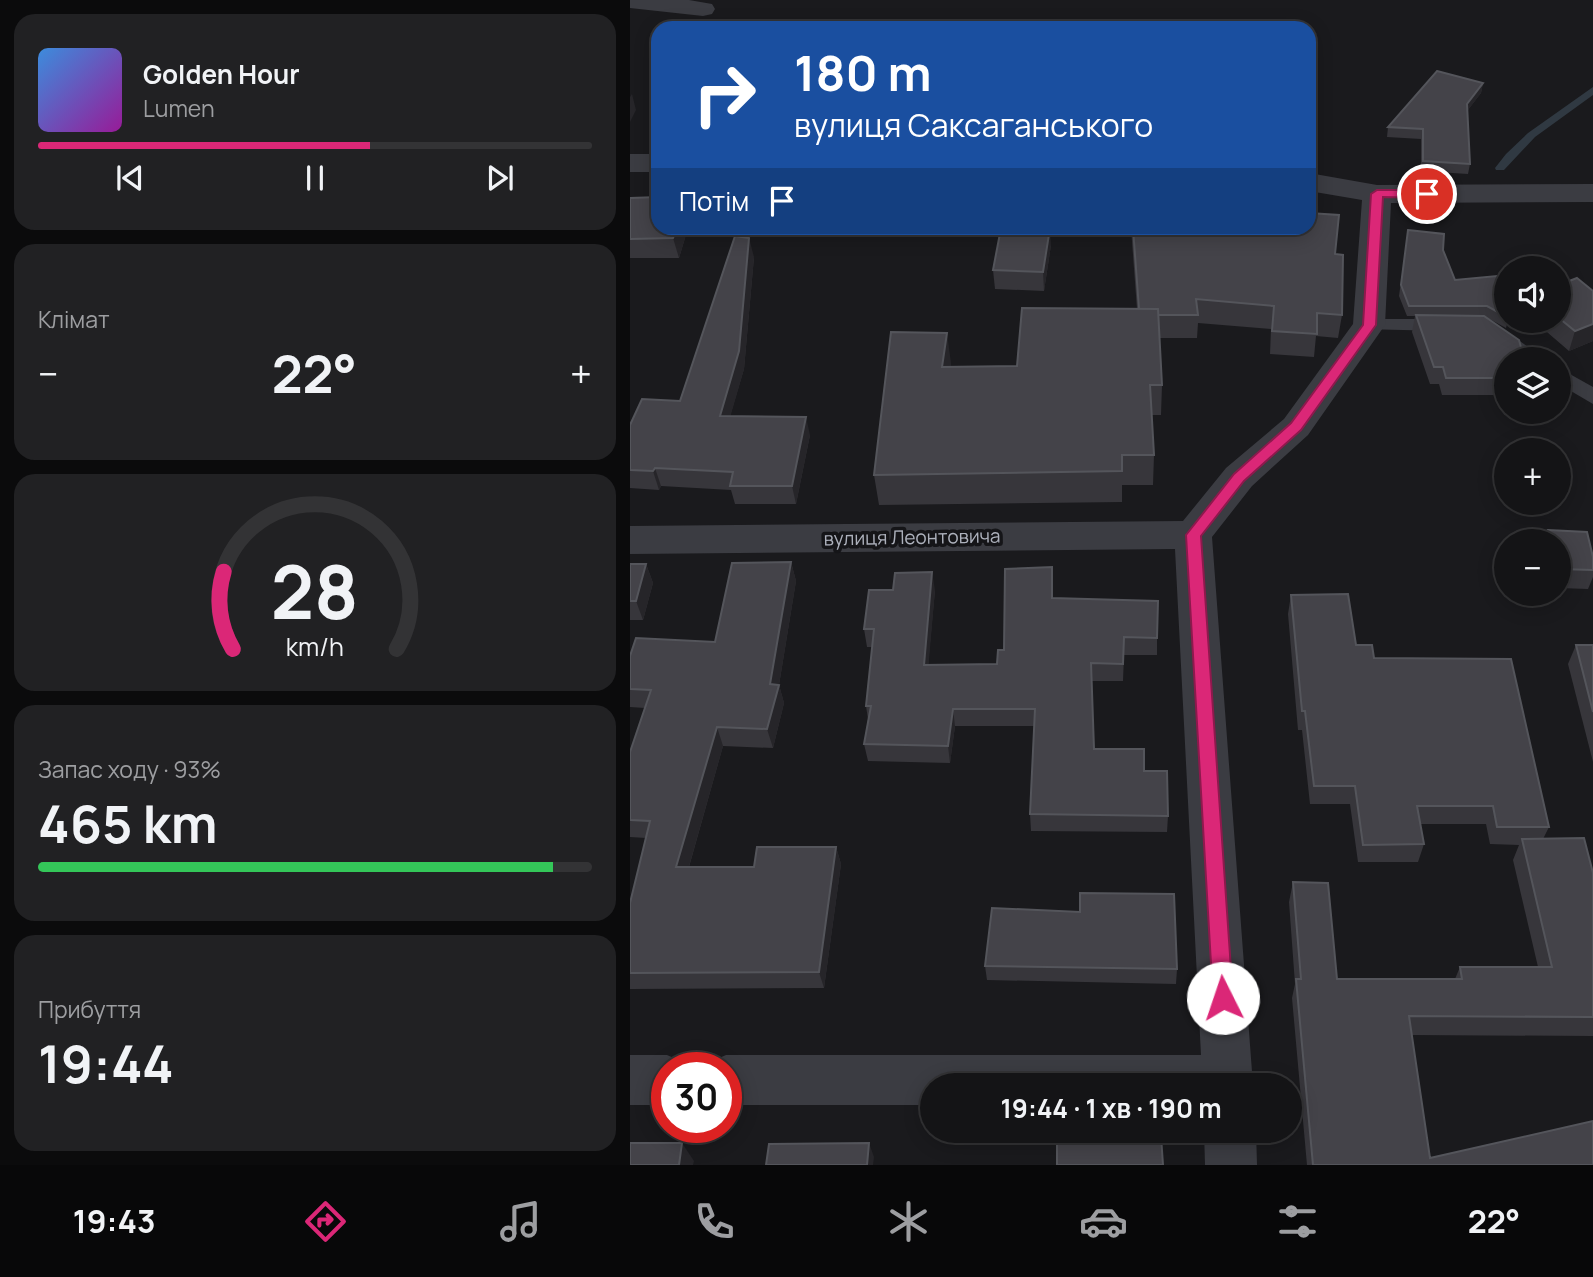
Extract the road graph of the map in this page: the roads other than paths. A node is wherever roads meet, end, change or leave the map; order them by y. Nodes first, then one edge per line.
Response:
1 (630, 1) edge
2 (703, 9) dead end
3 (630, 163) edge
4 (651, 163) edge
5 (1316, 183) edge
6 (1593, 192) edge
7 (1377, 194) junction
8 (1369, 325) junction
9 (1459, 325) edge
10 (1484, 325) edge
11 (1517, 347) edge
12 (1571, 382) edge
13 (1593, 397) edge
14 (1194, 535) junction
15 (630, 540) edge
16 (1227, 1073) edge
17 (630, 1080) edge
18 (651, 1080) edge
19 (742, 1080) edge
20 (920, 1081) edge
21 (1230, 1143) edge
22 (1231, 1165) edge

1 - 2 street
3 - 4 street
5 - 7 street
6 - 7 street
7 - 8 street
8 - 9 lane
8 - 14 street
10 - 11 lane
12 - 13 lane
14 - 15 street, вулиця Леонтовича
14 - 16 street
17 - 18 street
19 - 20 street
21 - 22 street

